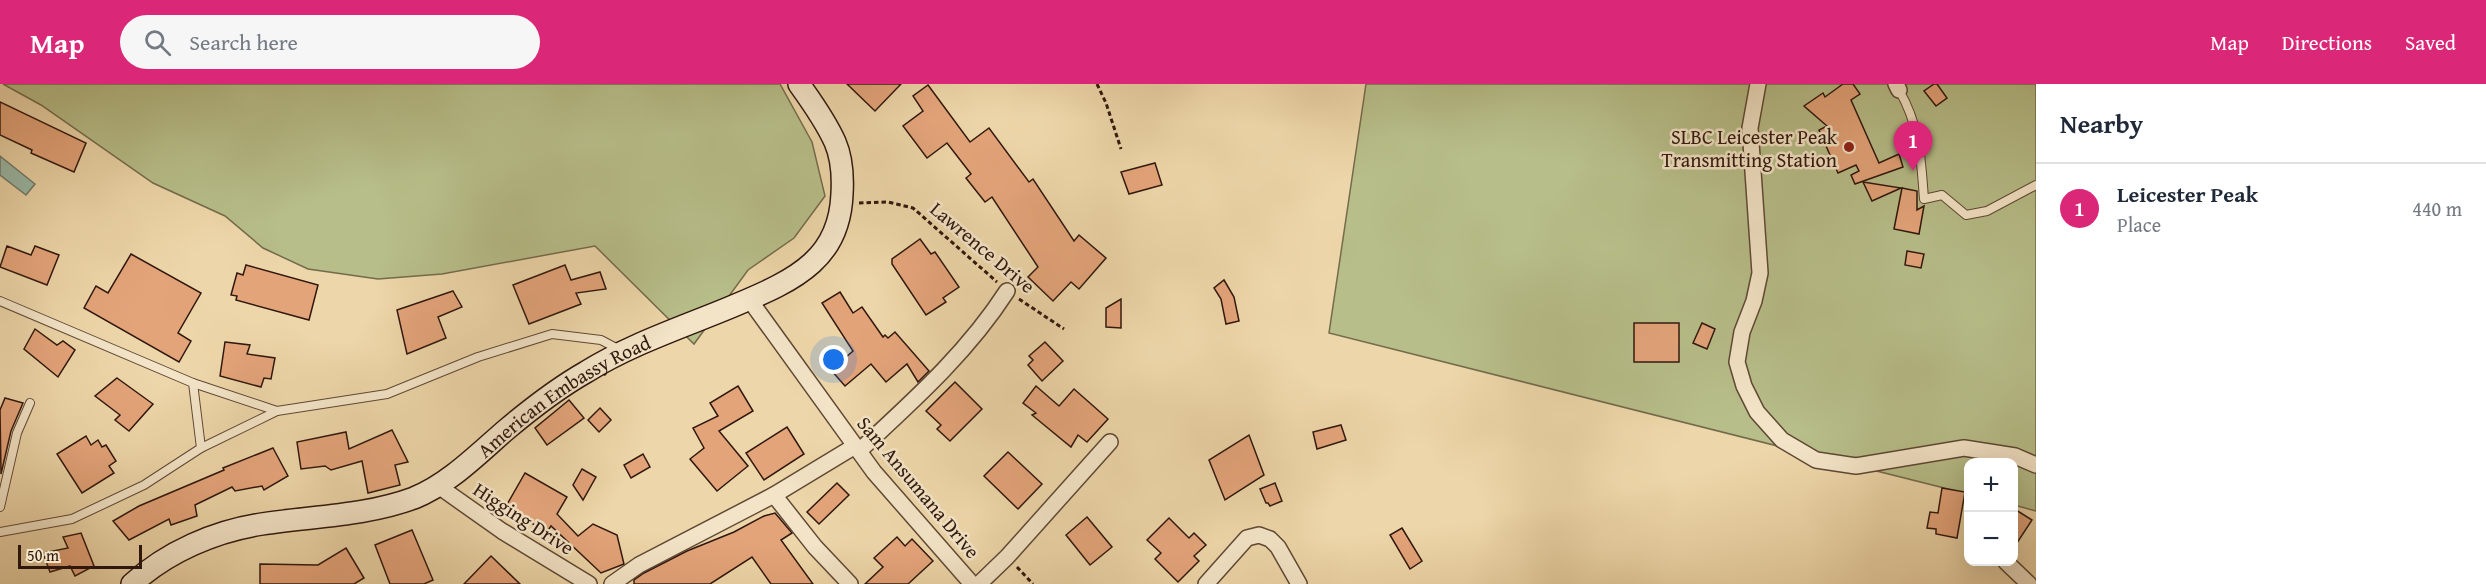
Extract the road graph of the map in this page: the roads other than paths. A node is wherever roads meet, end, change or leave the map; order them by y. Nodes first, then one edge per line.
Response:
1 (800, 84) edge
2 (1758, 84) edge
3 (1897, 87) edge
4 (2036, 185) edge
5 (1007, 291) road end
6 (748, 299) junction
7 (0, 301) edge
8 (623, 352) junction
9 (193, 383) junction
10 (30, 403) dead end
11 (277, 411) junction
12 (1110, 442) dead end
13 (201, 448) junction
14 (857, 448) junction
15 (2009, 458) edge
16 (2018, 460) edge
17 (2036, 465) edge
18 (437, 485) junction
19 (774, 495) junction
20 (0, 507) edge
21 (0, 532) edge
22 (2011, 566) edge
23 (132, 584) edge
24 (589, 584) edge
25 (612, 584) edge
26 (850, 584) edge
27 (972, 584) edge
28 (979, 584) edge
29 (1206, 584) edge
30 (1299, 584) edge
31 (2029, 584) edge

1 - 6 street, American Embassy Road
2 - 15 street
3 - 4 lane
5 - 14 street
6 - 8 street, American Embassy Road
6 - 14 street, Sam Ansumana Drive
7 - 9 lane
8 - 11 lane
8 - 18 street, American Embassy Road
9 - 11 lane
9 - 13 lane
10 - 20 lane
11 - 13 lane
12 - 28 street
13 - 21 lane
14 - 19 street
14 - 27 street, Sam Ansumana Drive
16 - 17 street
18 - 23 street, American Embassy Road
18 - 24 street, Higging Drive
19 - 25 street
19 - 26 street
22 - 31 street
29 - 30 street

